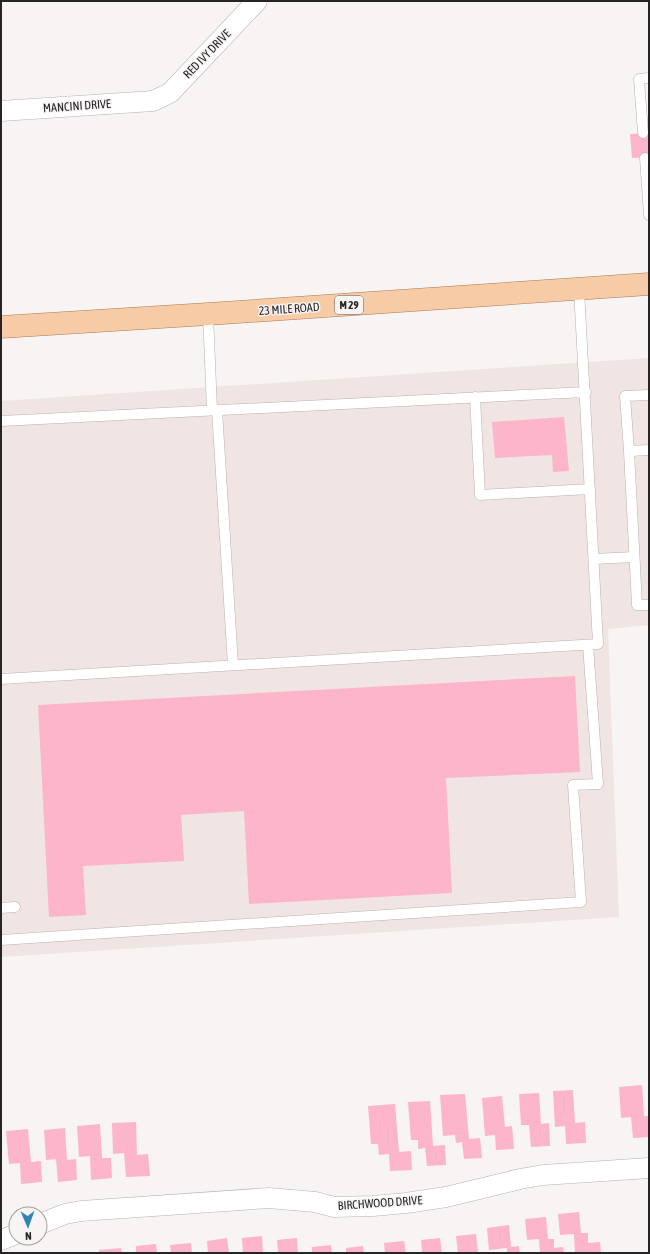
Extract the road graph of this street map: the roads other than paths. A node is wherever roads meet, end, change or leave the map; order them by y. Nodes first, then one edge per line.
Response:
1 (257, 1) edge
2 (649, 78) edge
3 (153, 101) joint
4 (1, 111) edge
5 (643, 133) dead end
6 (645, 158) dead end
7 (649, 209) edge
8 (649, 284) edge
9 (579, 289) junction
10 (208, 314) junction
11 (1, 327) edge
12 (586, 392) junction
13 (649, 395) edge
14 (475, 397) junction
15 (215, 410) junction
16 (1, 421) edge
17 (649, 450) edge
18 (629, 451) junction
19 (590, 489) junction
20 (634, 557) junction
21 (594, 559) junction
22 (649, 605) edge
23 (588, 645) junction
24 (233, 665) junction
25 (1, 679) edge
26 (15, 907) dead end
27 (1, 908) edge
28 (1, 940) edge
29 (649, 1168) edge
30 (48, 1221) edge

1 - 3 street, RED IVY DRIVE
2 - 5 lane
3 - 4 street, MANCINI DRIVE
6 - 7 lane
8 - 9 main road, 23 MILE ROAD / M 29
9 - 10 main road, 23 MILE ROAD / M 29
9 - 12 lane
10 - 11 main road, 23 MILE ROAD / M 29
10 - 15 lane
12 - 14 lane
12 - 19 lane
13 - 18 lane
14 - 15 lane
14 - 19 lane
15 - 16 lane
15 - 24 lane
17 - 18 lane
18 - 20 lane
19 - 21 lane
20 - 21 lane
20 - 22 lane
21 - 23 lane
23 - 24 lane
23 - 28 lane
24 - 25 lane
26 - 27 lane
29 - 30 street, BIRCHWOOD DRIVE

